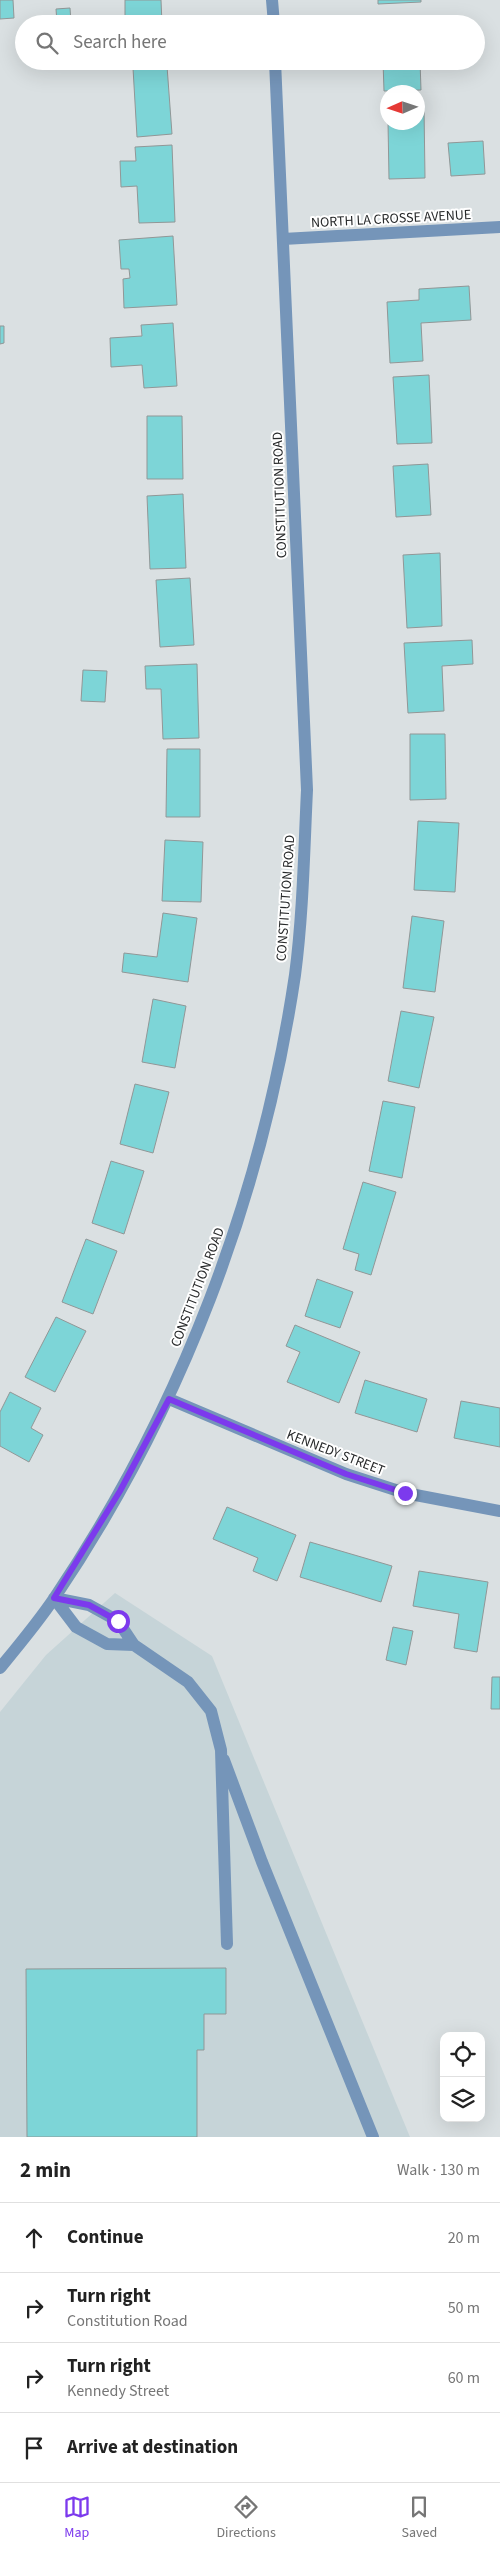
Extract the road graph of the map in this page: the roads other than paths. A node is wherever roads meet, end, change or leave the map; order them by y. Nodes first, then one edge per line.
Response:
1 (272, 0) edge
2 (273, 15) edge
3 (275, 70) edge
4 (500, 227) edge
5 (283, 239) junction
6 (169, 1399) junction
7 (500, 1511) edge
8 (54, 1598) junction
9 (134, 1645) junction
10 (0, 1668) edge
11 (220, 1750) junction
12 (227, 1944) dead end
13 (373, 2137) edge

1 - 2 street
3 - 5 street, CONSTITUTION ROAD
4 - 5 street, NORTH LA CROSSE AVENUE
5 - 6 street, CONSTITUTION ROAD
6 - 7 street, KENNEDY STREET
6 - 8 street, CONSTITUTION ROAD
8 - 9 street
8 - 9 street
8 - 10 street, CONSTITUTION ROAD
9 - 11 street
11 - 12 street
11 - 13 street

